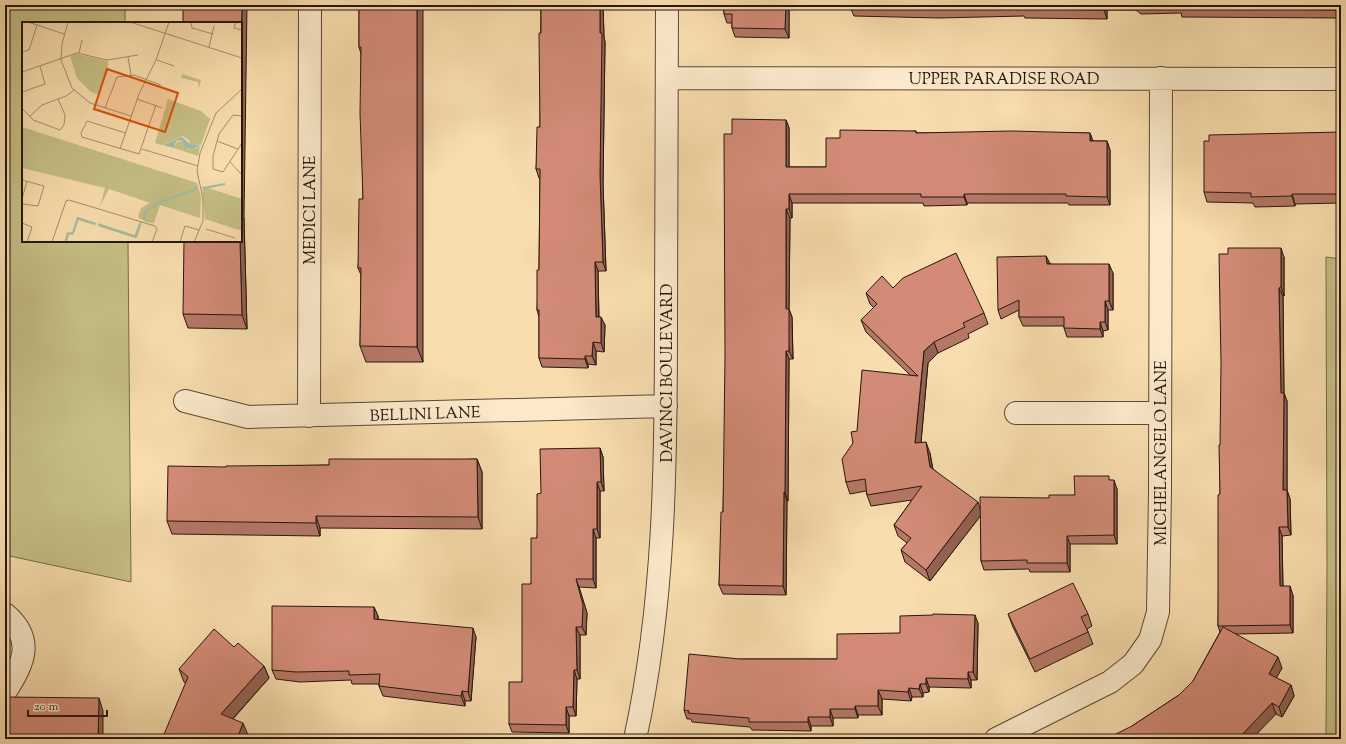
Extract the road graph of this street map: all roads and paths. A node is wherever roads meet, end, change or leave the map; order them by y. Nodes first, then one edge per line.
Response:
1 (310, 5) edge
2 (666, 5) edge
3 (667, 78) junction
4 (1160, 78) junction
5 (1341, 79) edge
6 (185, 401) dead end
7 (666, 406) junction
8 (1016, 413) dead end
9 (1160, 413) junction
10 (309, 416) junction
11 (5, 614) edge
12 (5, 692) edge
13 (635, 739) edge
14 (996, 739) edge

1 - 10 street, MEDICI LANE
2 - 3 street, DAVINCI BOULEVARD
3 - 4 street, UPPER PARADISE ROAD
3 - 7 street, DAVINCI BOULEVARD
4 - 5 street, UPPER PARADISE ROAD
4 - 9 street, MICHELANGELO LANE
6 - 10 street, BELLINI LANE
7 - 10 street, BELLINI LANE
7 - 13 street, DAVINCI BOULEVARD
8 - 9 street
9 - 14 street, MICHELANGELO LANE
11 - 12 street

